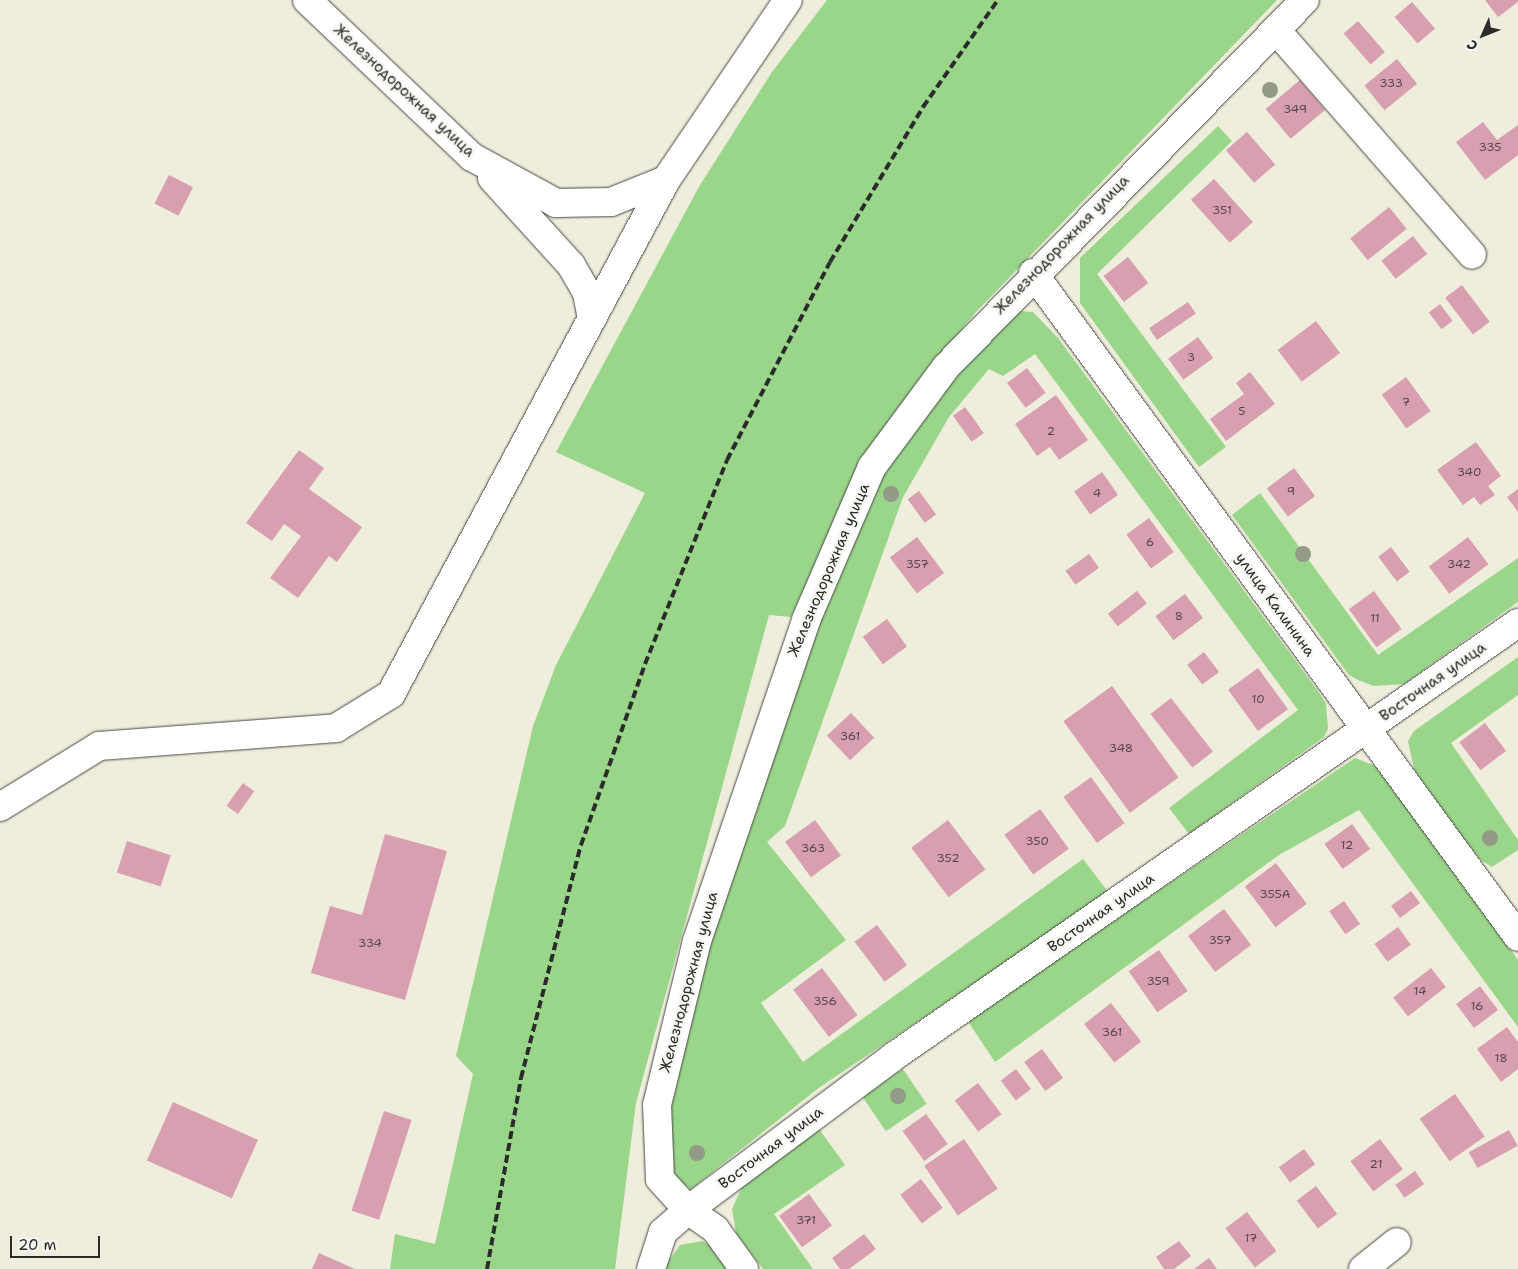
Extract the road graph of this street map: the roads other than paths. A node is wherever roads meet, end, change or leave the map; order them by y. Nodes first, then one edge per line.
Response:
1 (307, 0) edge
2 (788, 0) edge
3 (1305, 0) edge
4 (1276, 30) junction
5 (472, 157) junction
6 (666, 180) junction
7 (1472, 255) dead end
8 (1034, 273) junction
9 (592, 318) junction
10 (1518, 623) edge
11 (1365, 730) junction
12 (0, 806) edge
13 (1518, 937) edge
14 (688, 1210) junction
15 (1397, 1242) dead end
16 (651, 1269) edge
17 (744, 1269) edge
18 (1363, 1269) edge

1 - 5 street, Железнодорожная улица
2 - 6 street
3 - 4 street, Железнодорожная улица
4 - 7 street
4 - 8 street, Железнодорожная улица
5 - 6 street, Железнодорожная улица
5 - 9 street
6 - 9 street
8 - 11 street, улица Калинина
8 - 14 street, Железнодорожная улица
9 - 12 street
10 - 11 street, Восточная улица
11 - 13 street, улица Калинина
11 - 14 street, Восточная улица
14 - 16 street
14 - 17 street, Железнодорожная улица
15 - 18 street

